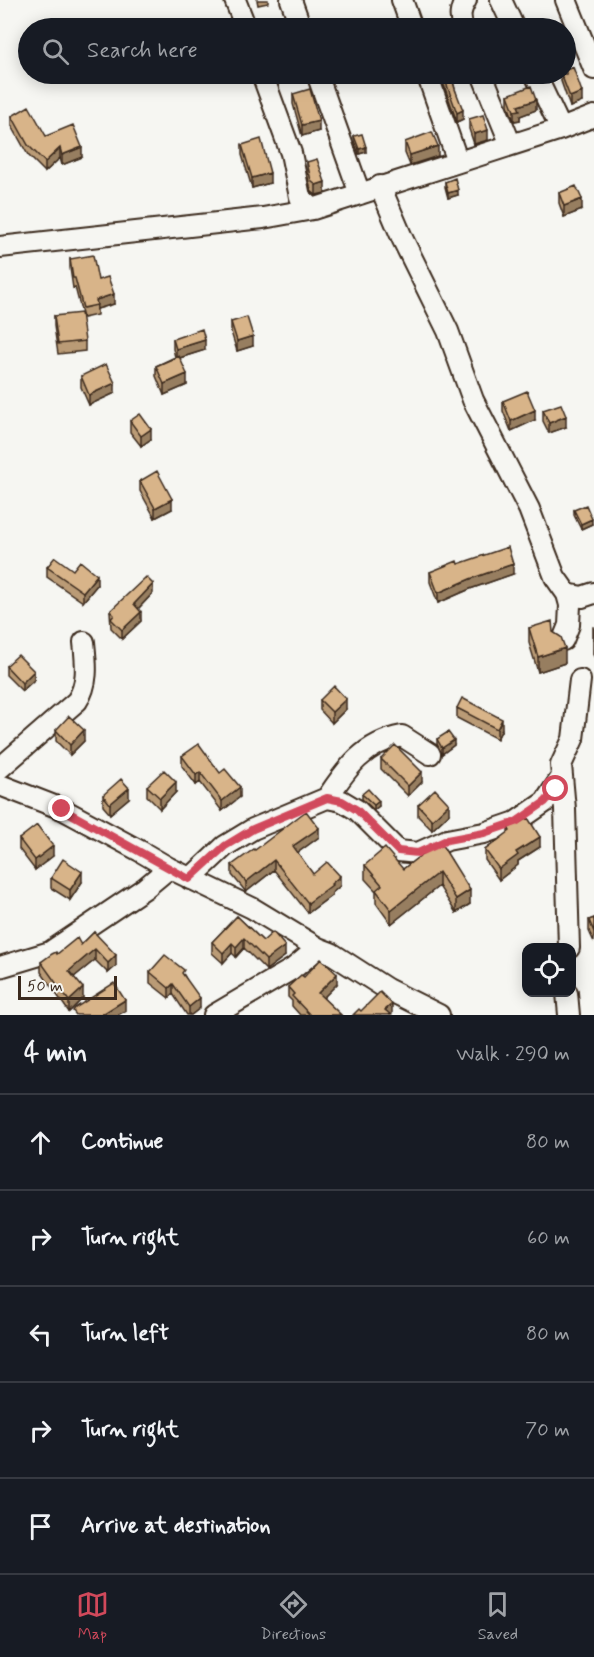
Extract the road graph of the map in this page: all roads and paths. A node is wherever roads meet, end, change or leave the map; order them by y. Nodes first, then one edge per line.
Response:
1 (235, 0) edge
2 (291, 0) edge
3 (402, 0) edge
4 (466, 0) edge
5 (501, 0) edge
6 (567, 0) edge
7 (242, 18) edge
8 (297, 18) edge
9 (408, 18) edge
10 (460, 18) edge
11 (509, 18) edge
12 (574, 18) edge
13 (576, 23) edge
14 (594, 69) edge
15 (266, 84) edge
16 (321, 84) edge
17 (431, 84) edge
18 (486, 84) edge
19 (540, 84) edge
20 (594, 116) edge
21 (561, 129) junction
22 (511, 145) junction
23 (458, 162) junction
24 (381, 186) junction
25 (360, 194) junction
26 (301, 206) junction
27 (0, 247) edge
28 (594, 593) edge
29 (567, 594) junction
30 (563, 640) edge
31 (84, 642) dead end
32 (580, 680) dead end
33 (430, 754) dead end
34 (0, 768) edge
35 (561, 778) junction
36 (0, 785) edge
37 (327, 798) junction
38 (169, 868) junction
39 (189, 879) junction
40 (568, 943) edge
41 (318, 948) junction
42 (0, 967) edge
43 (567, 997) edge
44 (214, 1015) edge
45 (439, 1015) edge
46 (569, 1015) edge

1 - 7 street
2 - 8 street
3 - 9 street
4 - 10 street
5 - 11 street
6 - 12 street
13 - 14 street
15 - 26 street
16 - 25 street
17 - 23 street
18 - 22 street
19 - 21 street
20 - 21 street
21 - 22 street
22 - 23 street
23 - 24 street
24 - 25 street
24 - 29 street
25 - 26 street
26 - 27 street
28 - 29 street
29 - 30 street
31 - 34 street
32 - 35 street
33 - 37 street
35 - 37 street
35 - 40 street
36 - 38 street
37 - 39 street
38 - 39 street
38 - 42 street
39 - 41 street
41 - 44 street
41 - 45 street
43 - 46 street

